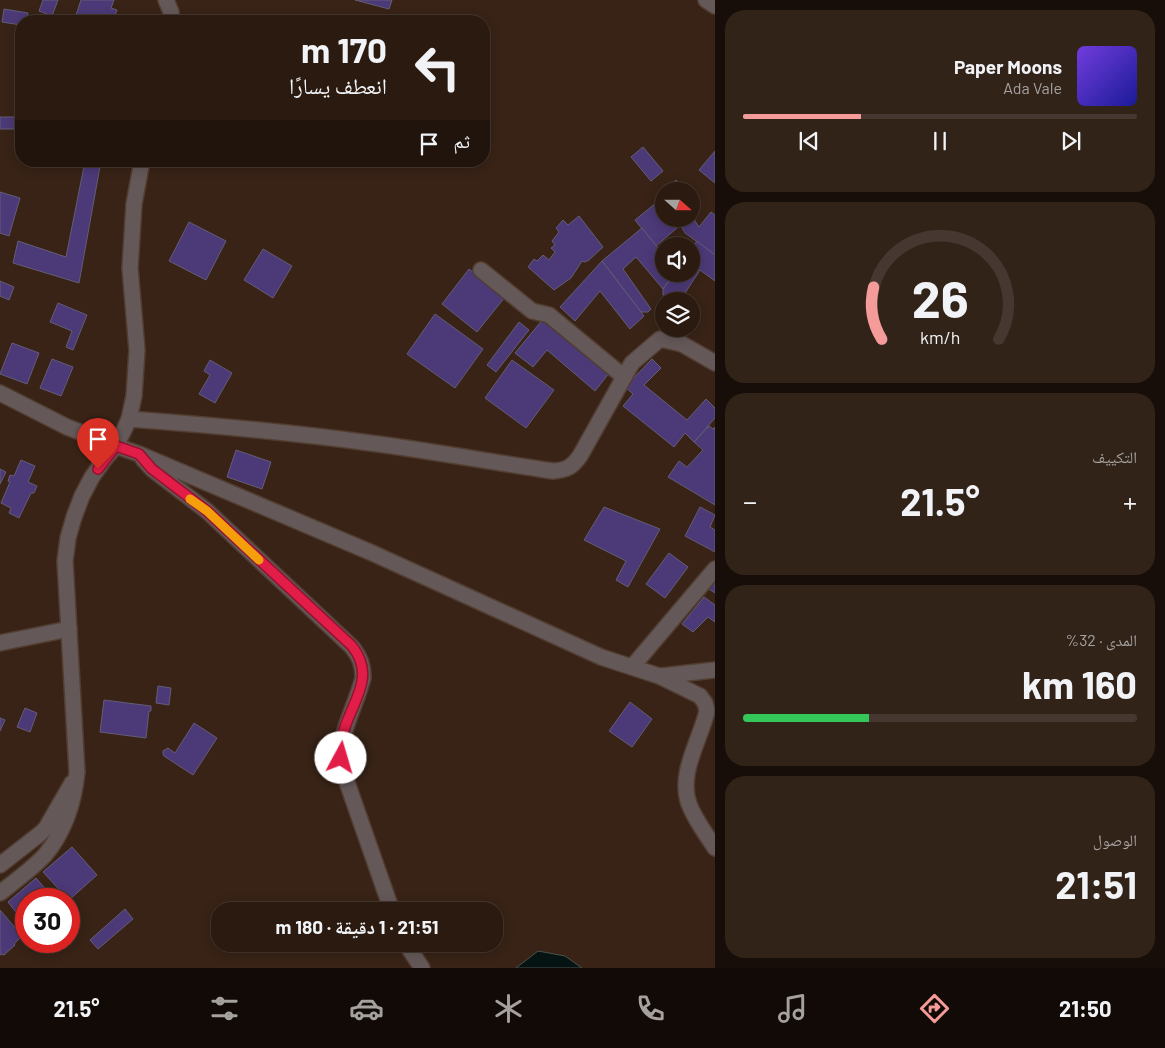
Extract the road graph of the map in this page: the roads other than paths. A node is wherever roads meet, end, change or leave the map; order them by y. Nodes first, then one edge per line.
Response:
1 (166, 0) edge
2 (706, 0) edge
3 (715, 6) edge
4 (171, 15) edge
5 (141, 167) edge
6 (481, 270) dead end
7 (715, 363) edge
8 (715, 368) edge
9 (624, 376) junction
10 (0, 393) edge
11 (129, 419) junction
12 (116, 446) junction
13 (139, 454) junction
14 (715, 569) edge
15 (69, 629) junction
16 (0, 643) edge
17 (632, 667) junction
18 (715, 670) edge
19 (659, 676) junction
20 (77, 772) junction
21 (715, 848) edge
22 (0, 865) edge
23 (0, 893) edge
24 (389, 902) edge
25 (411, 952) edge
26 (422, 968) edge

1 - 4 street
2 - 3 street
5 - 11 street
6 - 9 street
7 - 8 street
7 - 9 street
9 - 11 street
10 - 12 street
11 - 12 street
12 - 13 street
12 - 15 street
13 - 17 street
13 - 24 street
14 - 17 street
15 - 16 street
15 - 20 street
17 - 19 street
18 - 19 street
19 - 21 street
20 - 22 street
20 - 23 street
25 - 26 street

